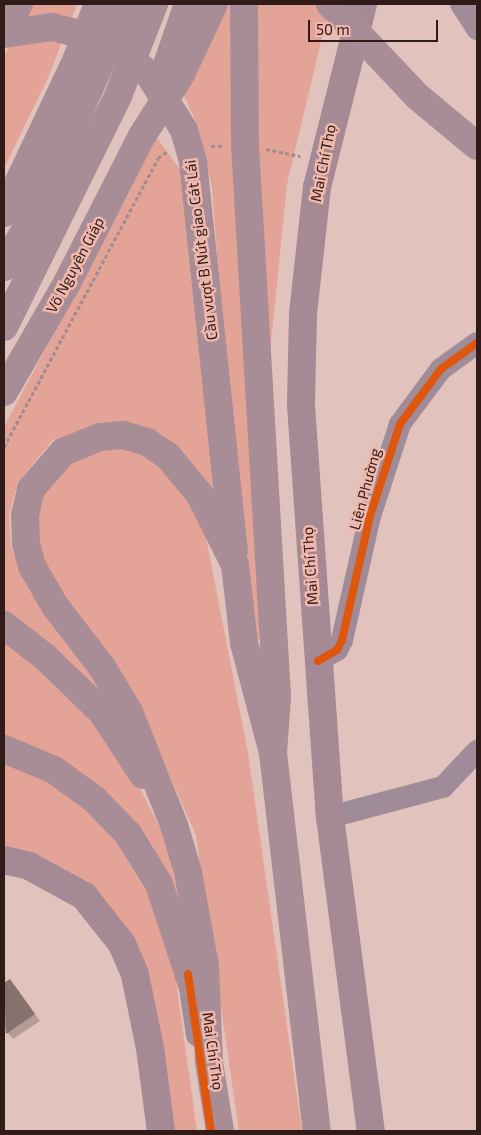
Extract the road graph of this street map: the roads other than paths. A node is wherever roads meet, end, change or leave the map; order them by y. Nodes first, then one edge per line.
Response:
1 (19, 4) edge
2 (98, 4) edge
3 (128, 4) edge
4 (154, 4) edge
5 (188, 4) edge
6 (214, 4) edge
7 (244, 4) edge
8 (330, 4) edge
9 (345, 4) edge
10 (363, 4) edge
11 (461, 4) edge
12 (477, 29) edge
13 (4, 34) edge
14 (142, 136) junction
15 (477, 146) edge
16 (4, 213) edge
17 (4, 267) edge
18 (4, 327) edge
19 (477, 343) edge
20 (4, 392) edge
21 (235, 565) junction
22 (4, 625) edge
23 (342, 640) junction
24 (309, 662) junction
25 (322, 715) junction
26 (4, 750) edge
27 (477, 751) edge
28 (273, 753) junction
29 (330, 816) junction
30 (174, 825) junction
31 (4, 860) edge
32 (188, 974) junction
33 (208, 1036) junction
34 (162, 1131) edge
35 (210, 1131) edge
36 (220, 1131) edge
37 (317, 1131) edge
38 (355, 1131) edge
39 (371, 1131) edge

1 - 13 highway
2 - 16 highway
3 - 17 highway
4 - 18 highway
5 - 14 highway, Võ Nguyên Giáp
6 - 14 highway, Võ Nguyên Giáp
7 - 28 highway
8 - 15 highway
9 - 24 main road, Mai Chí Thọ
10 - 24 main road, Mai Chí Thọ
11 - 12 street
13 - 21 highway, Cầu vượt B Nút giao Cát Lái
14 - 20 highway, Võ Nguyên Giáp
19 - 23 street, Liên Phường
21 - 28 highway
21 - 30 highway
22 - 30 highway
23 - 24 street
23 - 25 street, Liên Phường
24 - 25 main road, Mai Chí Thọ
24 - 38 main road, Mai Chí Thọ
25 - 29 main road, Mai Chí Thọ
26 - 32 highway
27 - 29 street
28 - 37 highway
29 - 39 main road, Mai Chí Thọ
30 - 33 highway, Mai Chí Thọ
31 - 34 main road
32 - 33 highway
32 - 35 street, Mai Chí Thọ
33 - 36 highway, Mai Chí Thọ

